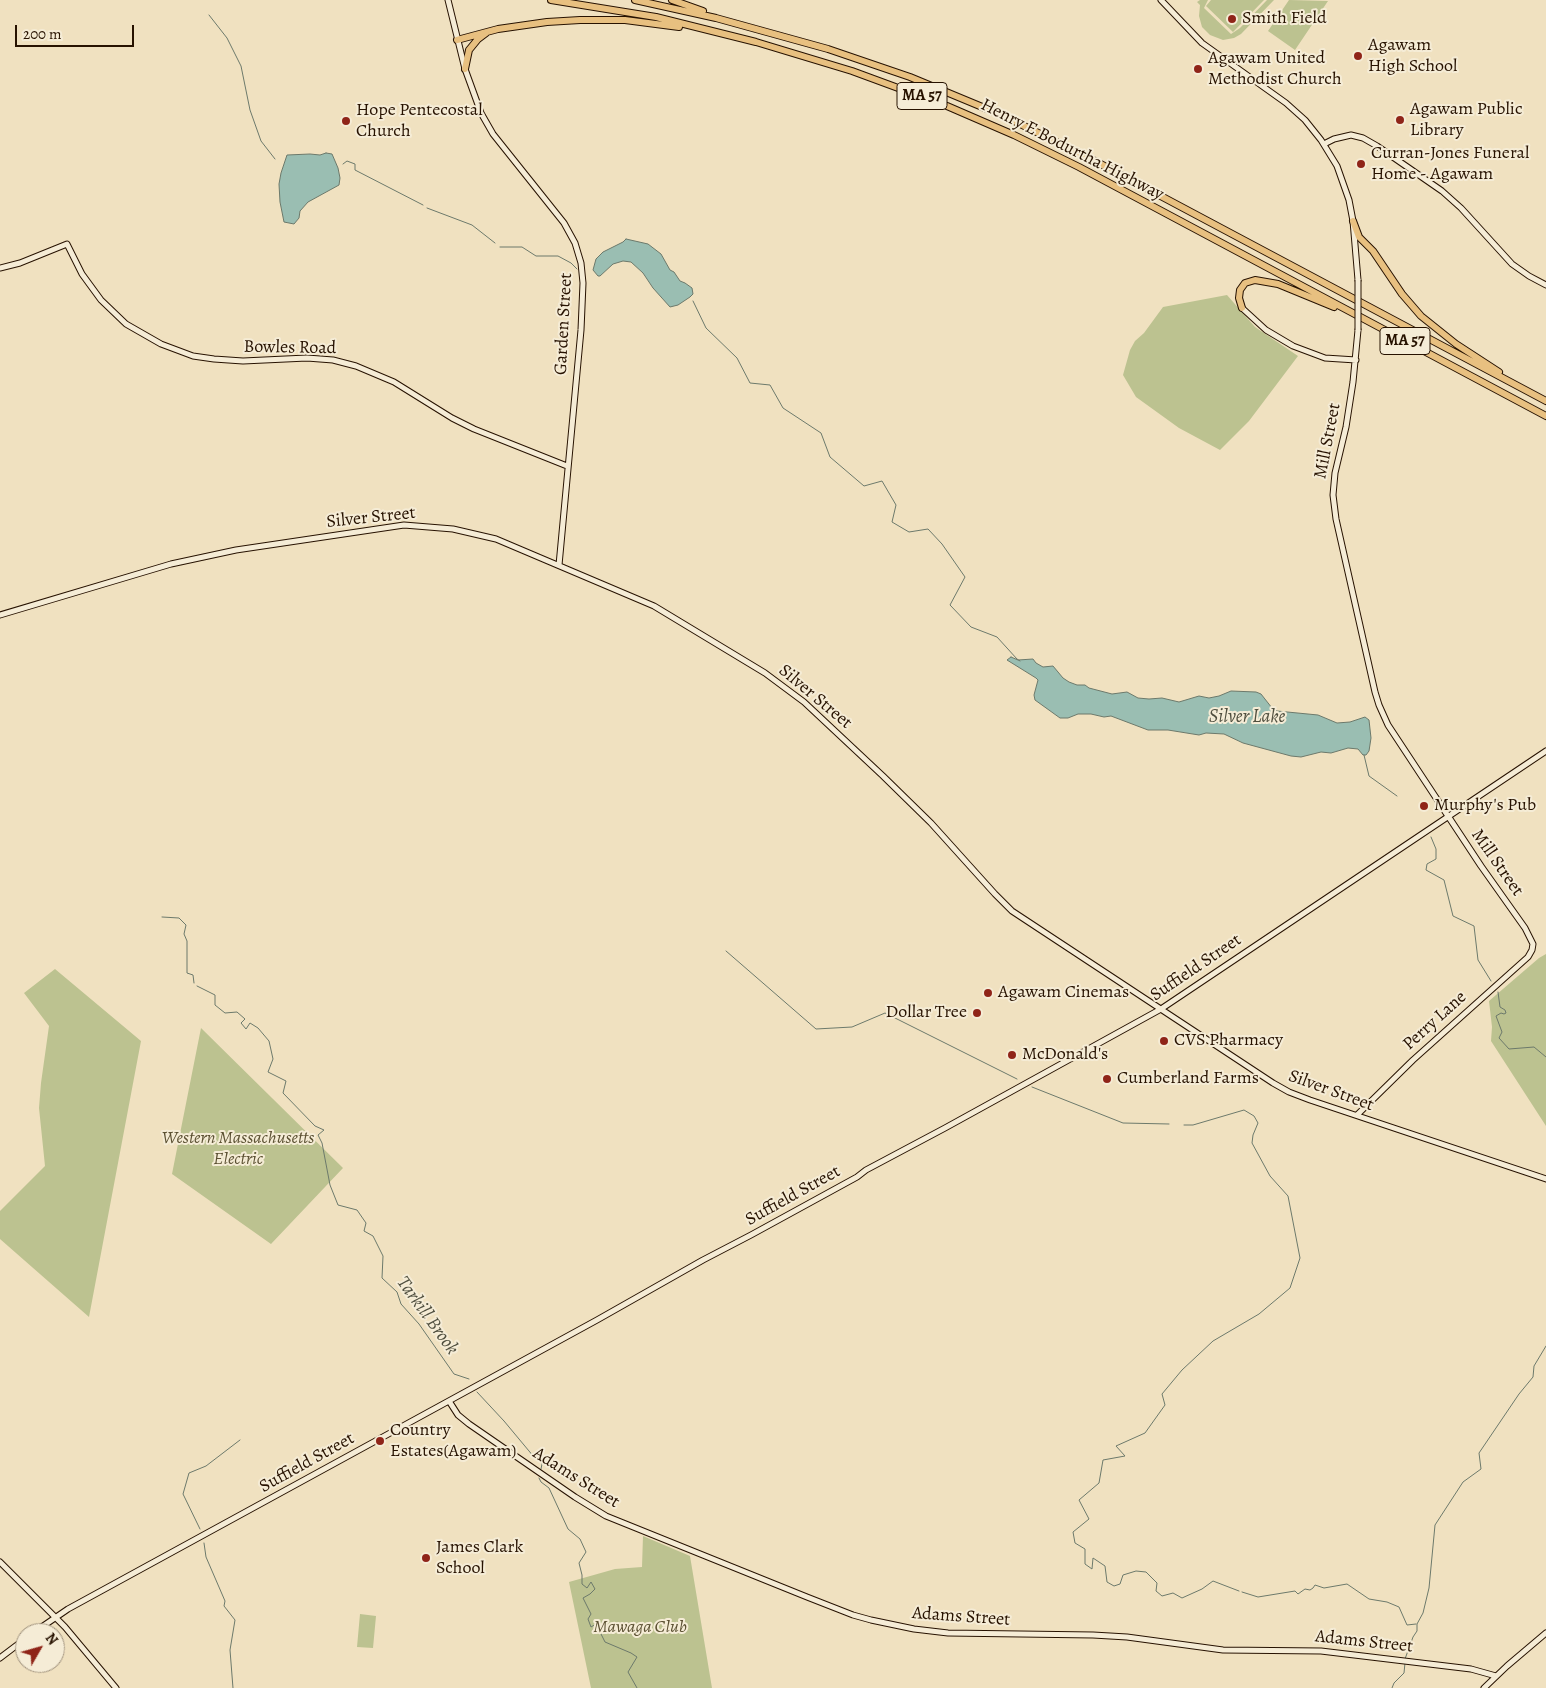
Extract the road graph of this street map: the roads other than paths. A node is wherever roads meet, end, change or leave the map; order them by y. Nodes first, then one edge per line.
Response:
1 (551, 0) edge
2 (635, 0) edge
3 (672, 0) edge
4 (1161, 0) edge
5 (448, 2) edge
6 (744, 25) junction
7 (498, 29) junction
8 (457, 40) junction
9 (770, 45) junction
10 (465, 69) junction
11 (1324, 144) junction
12 (1353, 221) junction
13 (0, 268) edge
14 (1546, 285) edge
15 (1242, 308) joint
16 (1396, 336) junction
17 (1356, 360) junction
18 (1546, 400) edge
19 (1546, 416) edge
20 (567, 466) junction
21 (559, 566) junction
22 (0, 615) edge
23 (1546, 751) edge
24 (1447, 815) junction
25 (1533, 948) joint
26 (1161, 1009) junction
27 (1357, 1115) junction
28 (1546, 1179) edge
29 (449, 1401) junction
30 (0, 1562) edge
31 (56, 1617) junction
32 (48, 1623) edge
33 (1546, 1633) edge
34 (15, 1647) edge
35 (0, 1658) edge
36 (1496, 1676) junction
37 (116, 1688) edge
38 (1484, 1688) edge

1 - 9 highway, Henry E Bodurtha Highway / MA 57
2 - 6 highway, Henry E Bodurtha Highway / MA 57
3 - 6 highway
4 - 11 street, Mill Street
5 - 8 street, Garden Street
6 - 18 highway, Henry E Bodurtha Highway / MA 57
7 - 8 highway
7 - 9 highway
7 - 10 highway
8 - 10 street, Garden Street
9 - 16 highway, Henry E Bodurtha Highway / MA 57
10 - 20 street, Garden Street
11 - 12 street, Mill Street
11 - 14 street
12 - 17 street, Mill Street, bridge
12 - 18 highway
13 - 20 street, Bowles Road
15 - 16 highway
15 - 17 street
16 - 19 highway, Henry E Bodurtha Highway / MA 57
17 - 24 street, Mill Street
20 - 21 street, Garden Street
21 - 22 street, Silver Street
21 - 26 street, Silver Street
23 - 24 street, Suffield Street
24 - 25 street, Mill Street
24 - 26 street, Suffield Street
25 - 27 street, Perry Lane
26 - 27 street, Silver Street
26 - 29 street, Suffield Street
27 - 28 street, Silver Street
29 - 31 street, Suffield Street
29 - 36 street, Adams Street
30 - 31 street
31 - 32 street, Suffield Street
31 - 37 street
33 - 36 street
34 - 35 street
36 - 38 street

